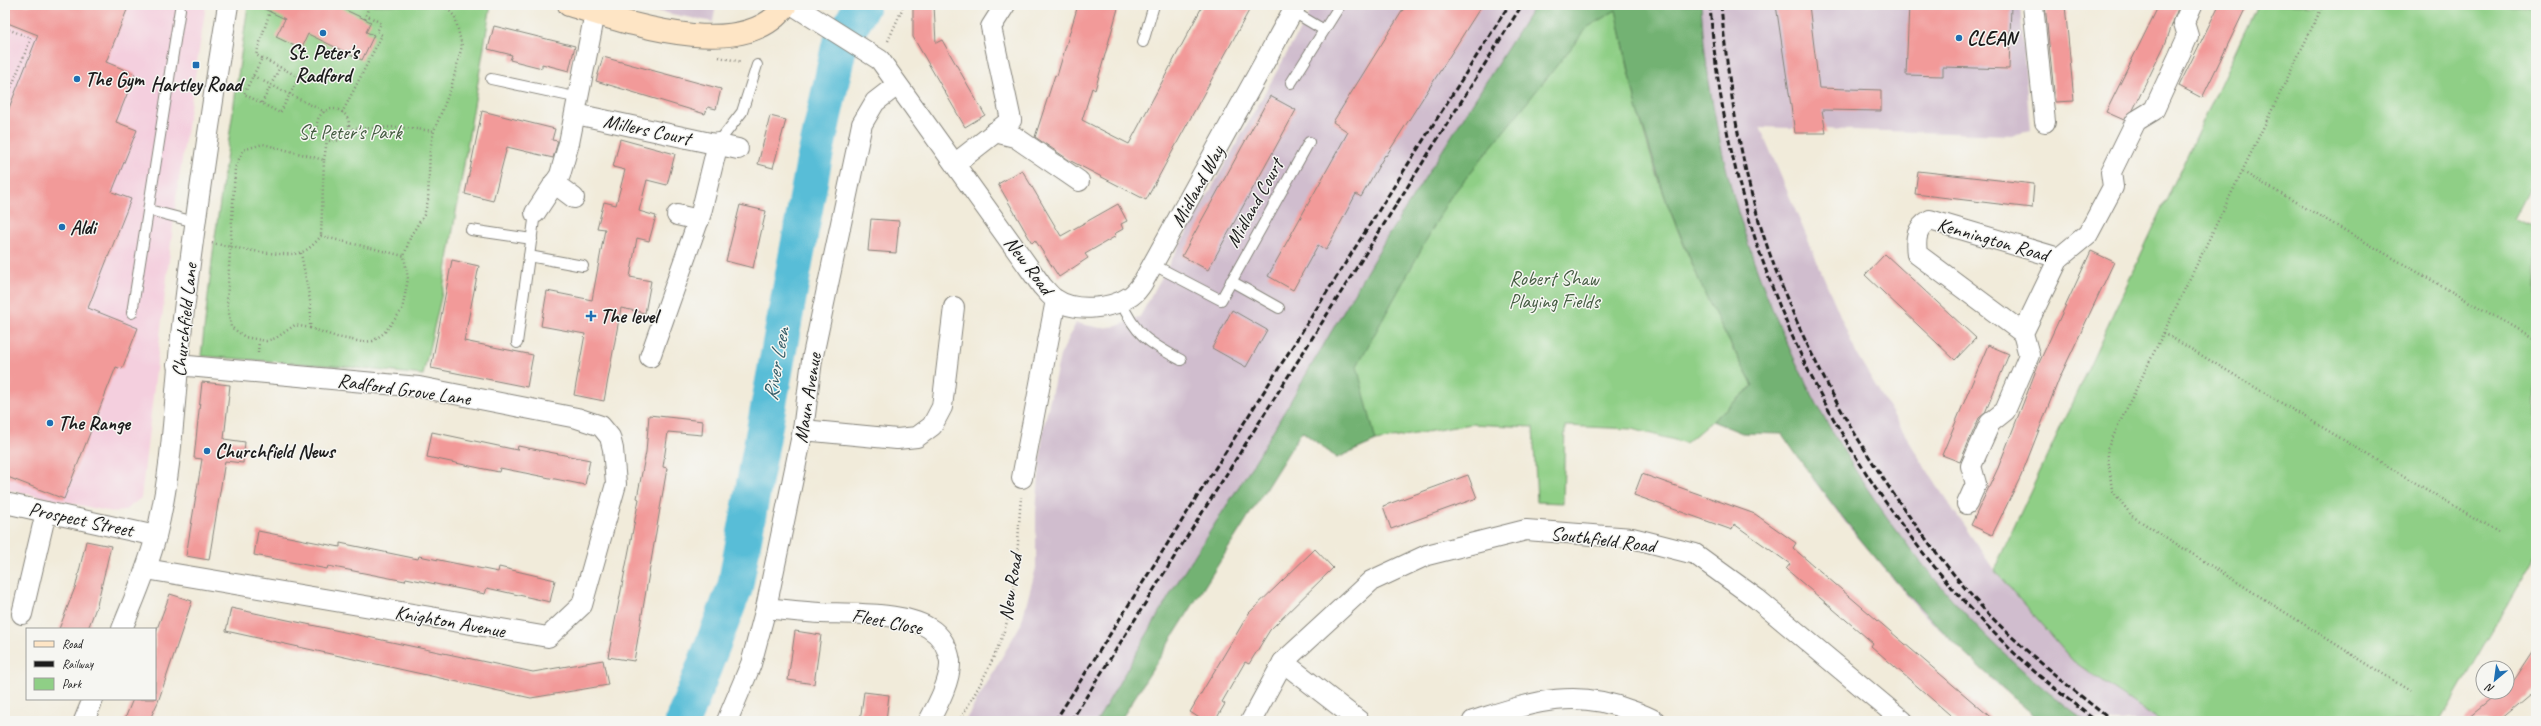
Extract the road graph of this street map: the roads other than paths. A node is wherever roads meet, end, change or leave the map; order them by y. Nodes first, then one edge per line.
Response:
1 (228, 5) edge
2 (569, 5) edge
3 (786, 5) edge
4 (793, 5) edge
5 (1005, 5) edge
6 (1154, 5) edge
7 (1340, 5) edge
8 (2033, 5) edge
9 (2192, 5) edge
10 (1294, 8) edge
11 (180, 9) dead end
12 (595, 13) junction
13 (1324, 30) junction
14 (1143, 42) dead end
15 (757, 65) dead end
16 (491, 79) dead end
17 (1291, 83) dead end
18 (897, 85) junction
19 (578, 106) junction
20 (2045, 122) dead end
21 (996, 132) junction
22 (1308, 142) dead end
23 (718, 143) junction
24 (738, 149) dead end
25 (956, 163) junction
26 (1079, 180) dead end
27 (554, 183) junction
28 (574, 198) dead end
29 (149, 210) junction
30 (536, 213) joint
31 (677, 215) dead end
32 (699, 220) junction
33 (195, 222) junction
34 (471, 230) dead end
35 (532, 239) junction
36 (529, 256) junction
37 (2060, 258) junction
38 (1154, 265) junction
39 (583, 266) dead end
40 (1231, 281) junction
41 (1056, 300) junction
42 (1120, 300) junction
43 (954, 307) dead end
44 (1279, 308) dead end
45 (132, 314) dead end
46 (2023, 333) junction
47 (517, 343) dead end
48 (650, 357) dead end
49 (1181, 360) dead end
50 (177, 364) junction
51 (803, 430) junction
52 (613, 449) joint
53 (1022, 478) road end
54 (5, 503) edge
55 (1967, 504) dead end
56 (46, 512) junction
57 (156, 536) junction
58 (146, 569) junction
59 (766, 608) junction
60 (22, 614) dead end
61 (122, 628) edge
62 (1284, 662) junction
63 (93, 700) edge
64 (84, 721) edge
65 (727, 721) edge
66 (929, 721) edge
67 (1251, 721) edge
68 (1359, 721) edge
69 (1473, 721) edge
70 (1655, 721) edge
71 (1903, 721) edge

1 - 33 street, Churchfield Lane
2 - 12 street
3 - 12 street
4 - 18 street, New Road
5 - 21 street
6 - 14 lane
7 - 13 lane
8 - 20 street
9 - 37 street, Kennington Road
10 - 13 lane
10 - 38 street, Midland Way
11 - 29 lane
12 - 19 street, Millers Court
13 - 17 lane
15 - 23 lane
16 - 19 lane
18 - 25 street, New Road
18 - 51 street, Maun Avenue
19 - 23 street, Millers Court
19 - 27 street, Millers Court
21 - 25 street
21 - 26 street
22 - 40 lane, Midland Court
23 - 24 street, Millers Court
23 - 32 street, Millers Court
25 - 41 street, New Road
27 - 28 street
27 - 30 street, Millers Court
29 - 33 lane
29 - 45 lane
30 - 35 lane
31 - 32 street
32 - 48 street, Millers Court
33 - 50 street, Churchfield Lane
34 - 35 lane
35 - 36 lane
36 - 39 lane
36 - 47 lane
37 - 46 street, Kennington Road
37 - 46 street, Kennington Road
38 - 40 lane, Midland Court
38 - 42 street, Midland Way
40 - 44 lane
41 - 42 street, Midland Way
41 - 53 street, New Road
42 - 49 lane
43 - 51 street
46 - 55 street
50 - 52 street, Radford Grove Lane
50 - 57 street, Churchfield Lane
51 - 59 street, Maun Avenue
52 - 58 street, Knighton Avenue
54 - 56 street, Prospect Street
56 - 57 street, Prospect Street
56 - 60 street
57 - 58 street, Churchfield Lane
58 - 61 street, Churchfield Lane
59 - 65 street, Maun Avenue
59 - 66 street, Fleet Close
62 - 67 street, Southfield Road
62 - 68 street
62 - 71 street, Southfield Road
63 - 64 street
69 - 70 street

